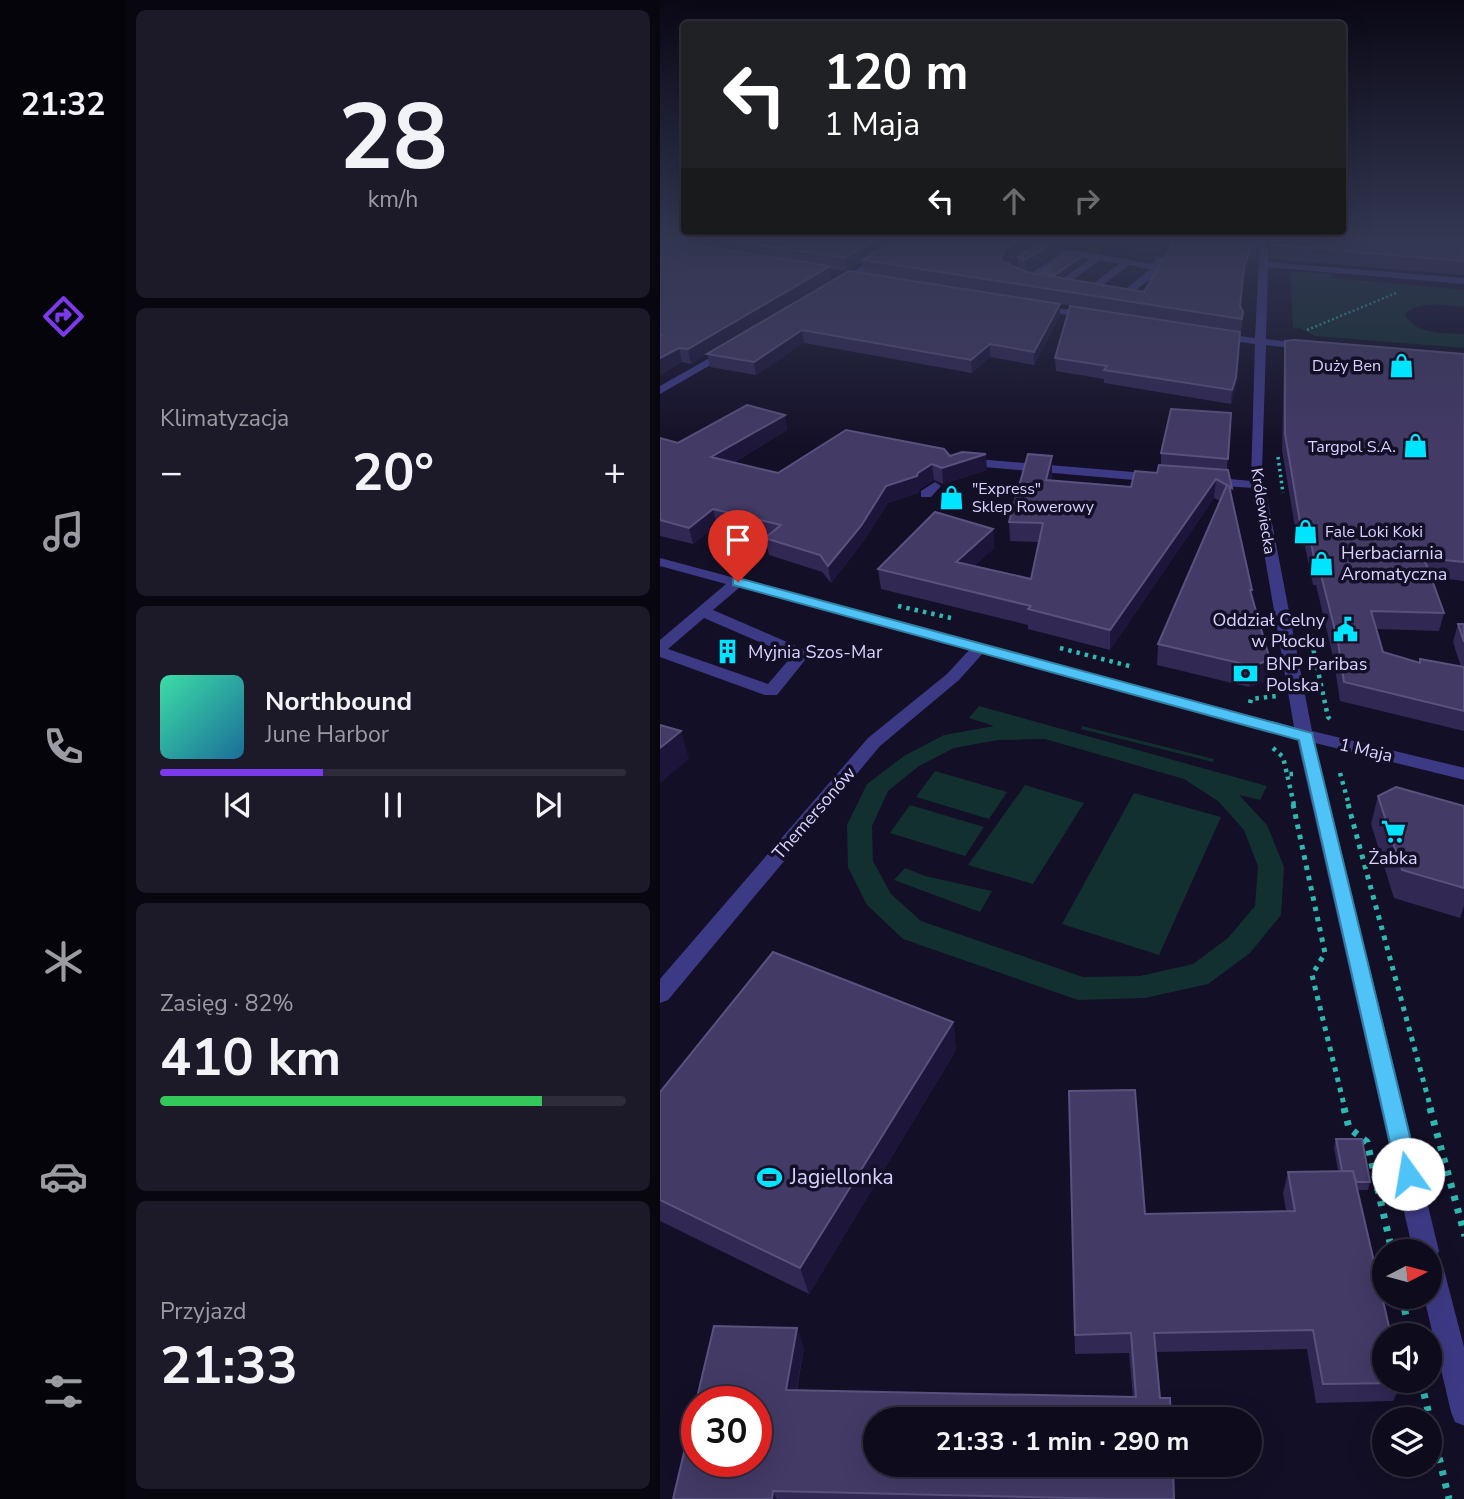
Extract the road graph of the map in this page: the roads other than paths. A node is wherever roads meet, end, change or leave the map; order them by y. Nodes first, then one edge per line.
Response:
1 (1050, 310) edge
2 (1260, 310) edge
3 (1105, 318) edge
4 (1201, 333) edge
5 (1259, 342) junction
6 (734, 347) edge
7 (1320, 348) edge
8 (660, 391) edge
9 (953, 466) edge
10 (1258, 485) junction
11 (660, 562) edge
12 (738, 582) junction
13 (704, 612) junction
14 (981, 646) junction
15 (660, 650) edge
16 (1306, 737) junction
17 (1464, 774) edge
18 (660, 994) edge
19 (1423, 1239) edge
20 (1442, 1309) edge
21 (1460, 1373) edge
22 (1464, 1412) edge

1 - 3 street
2 - 5 street, Królewiecka
4 - 5 street
5 - 7 street
5 - 10 street, Królewiecka
6 - 8 street
9 - 10 street
10 - 16 street, Królewiecka
11 - 12 street, 1 Maja
12 - 13 street
12 - 14 street, 1 Maja
13 - 15 street
13 - 15 street
14 - 16 street, 1 Maja
14 - 18 street, Themersonów
16 - 17 street, 1 Maja
16 - 19 street, Królewiecka
20 - 21 street
21 - 22 street

